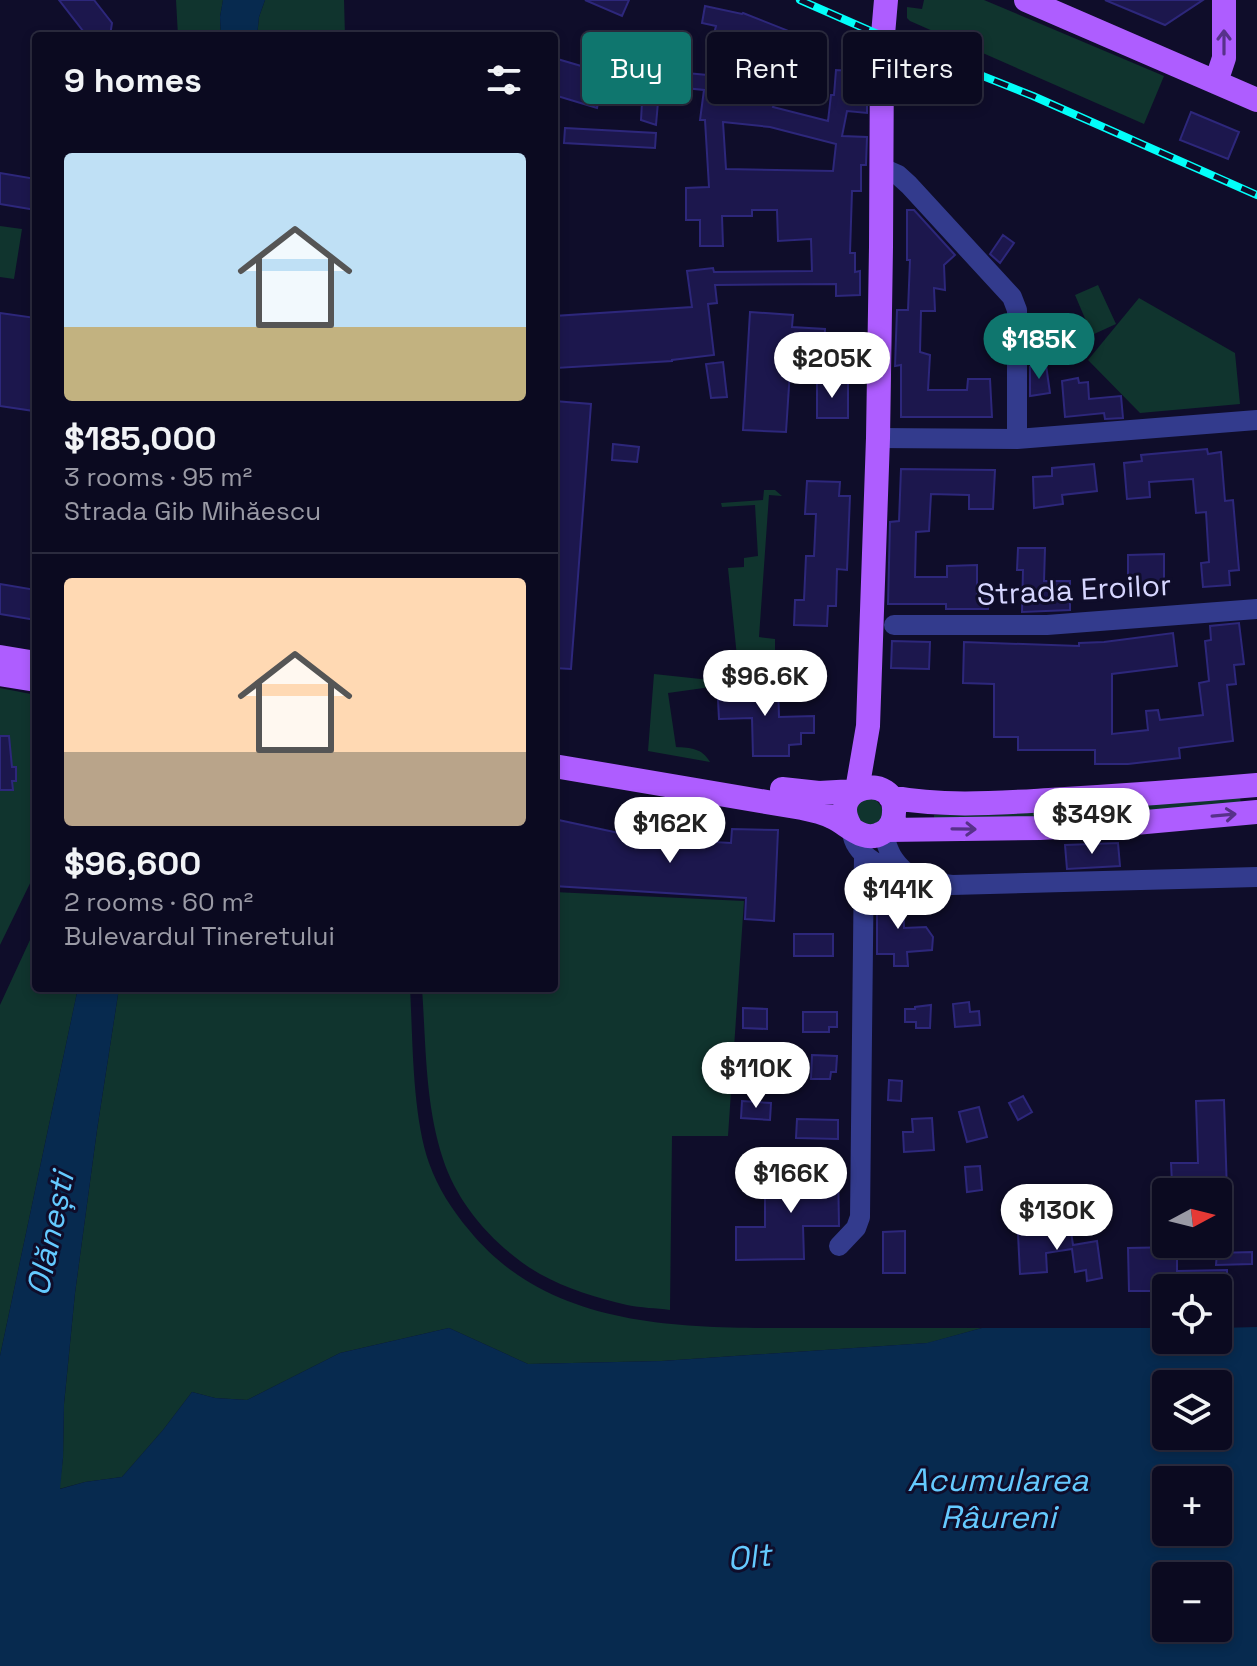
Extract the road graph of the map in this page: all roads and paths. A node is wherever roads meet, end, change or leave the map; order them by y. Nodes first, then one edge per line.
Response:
1 (886, 0) edge
2 (1026, 0) edge
3 (1224, 0) edge
4 (1216, 82) junction
5 (1257, 100) edge
6 (882, 168) junction
7 (1257, 425) edge
8 (878, 438) junction
9 (1017, 439) junction
10 (1257, 609) edge
11 (894, 625) dead end
12 (0, 657) edge
13 (32, 662) edge
14 (0, 674) edge
15 (32, 679) edge
16 (868, 726) junction
17 (558, 752) edge
18 (558, 767) edge
19 (1257, 785) edge
20 (856, 791) junction
21 (887, 794) junction
22 (1257, 812) edge
23 (850, 827) junction
24 (885, 831) junction
25 (864, 855) junction
26 (1257, 877) edge
27 (918, 878) junction
28 (839, 1246) dead end

1 - 6 main road
2 - 4 main road
4 -> 3 main road
4 - 5 main road
6 - 8 main road
6 - 9 street
7 - 9 street
8 - 9 street
8 - 16 main road
10 - 11 street, Strada Eroilor
12 - 13 main road
14 - 15 main road
16 - 20 main road
16 - 21 main road
17 - 20 main road
18 - 23 main road
19 - 21 main road
20 - 21 main road
20 - 23 main road
21 - 24 main road
24 -> 22 main road
23 - 24 main road
23 - 25 street
24 - 27 street
25 - 27 street
25 - 28 street
26 - 27 street

